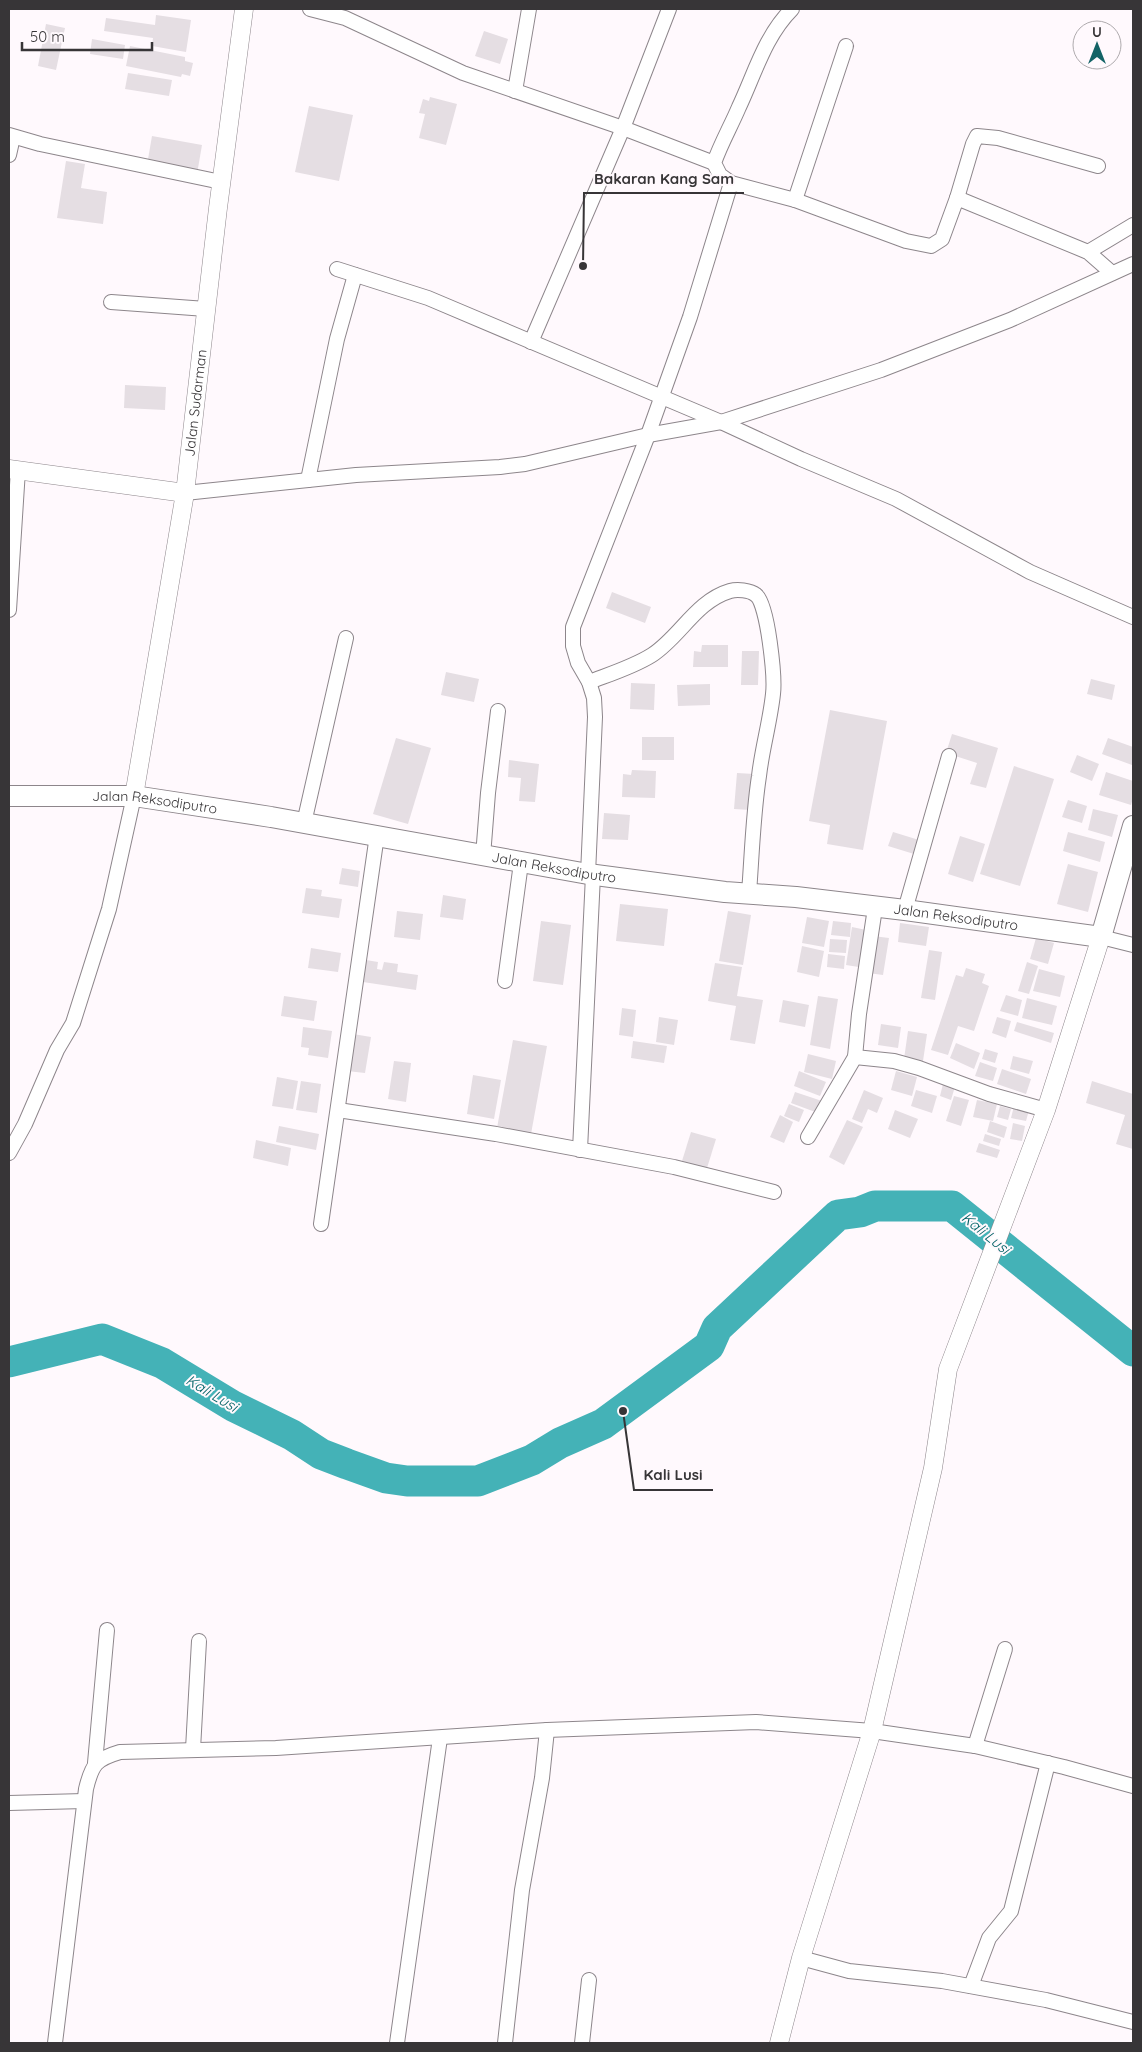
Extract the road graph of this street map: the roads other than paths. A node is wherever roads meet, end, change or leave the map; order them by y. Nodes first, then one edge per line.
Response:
1 (244, 9) edge
2 (310, 9) edge
3 (529, 9) edge
4 (669, 9) edge
5 (792, 9) edge
6 (846, 46) dead end
7 (515, 91) junction
8 (623, 128) junction
9 (11, 136) edge
10 (9, 155) edge
11 (714, 163) junction
12 (1098, 166) dead end
13 (221, 182) junction
14 (731, 183) junction
15 (957, 198) junction
16 (795, 200) junction
17 (1133, 225) edge
18 (1088, 252) junction
19 (1133, 264) edge
20 (337, 269) dead end
21 (1112, 272) junction
22 (355, 275) junction
23 (111, 302) dead end
24 (206, 309) junction
25 (531, 342) junction
26 (661, 397) junction
27 (721, 422) junction
28 (648, 435) junction
29 (13, 469) edge
30 (308, 480) junction
31 (185, 493) junction
32 (9, 610) edge
33 (1133, 617) edge
34 (346, 638) dead end
35 (589, 682) junction
36 (498, 711) dead end
37 (949, 756) dead end
38 (9, 796) edge
39 (138, 796) junction
40 (304, 823) junction
41 (1133, 826) edge
42 (377, 836) junction
43 (483, 856) junction
44 (520, 862) junction
45 (590, 875) junction
46 (749, 893) junction
47 (875, 908) junction
48 (905, 910) junction
49 (1101, 937) junction
50 (1133, 945) edge
51 (505, 981) dead end
52 (855, 1057) junction
53 (338, 1110) junction
54 (1046, 1110) junction
55 (808, 1137) dead end
56 (580, 1150) junction
57 (9, 1153) edge
58 (774, 1192) dead end
59 (321, 1224) dead end
60 (106, 1630) dead end
61 (199, 1641) dead end
62 (1005, 1649) dead end
63 (547, 1730) junction
64 (872, 1731) junction
65 (440, 1738) junction
66 (974, 1746) junction
67 (193, 1749) junction
68 (95, 1763) junction
69 (1048, 1763) junction
70 (1133, 1786) edge
71 (84, 1801) junction
72 (9, 1803) edge
73 (800, 1958) junction
74 (590, 1980) dead end
75 (971, 1986) junction
76 (1133, 2022) edge
77 (55, 2043) edge
78 (397, 2043) edge
79 (505, 2043) edge
80 (582, 2043) edge
81 (779, 2043) edge

1 - 13 street, Jalan Sudarman
2 - 7 street
3 - 7 street
4 - 8 street
5 - 11 street
6 - 16 street
7 - 8 street
8 - 11 street
8 - 25 street
9 - 10 street
9 - 13 street
11 - 14 street
12 - 15 street
13 - 24 street, Jalan Sudarman
14 - 16 street
14 - 26 street
15 - 16 street
15 - 18 street
17 - 18 street
18 - 21 street
19 - 21 street
20 - 22 street
21 - 27 street
22 - 25 street
22 - 30 street
23 - 24 street
24 - 31 street, Jalan Sudarman
25 - 26 street
26 - 27 street
26 - 28 street
27 - 28 street
27 - 33 street
28 - 30 street
28 - 35 street
29 - 31 street
29 - 32 street
30 - 31 street
31 - 39 street, Jalan Sudarman
34 - 40 street
35 - 45 street
35 - 46 street
36 - 43 street
37 - 48 street
38 - 39 main road, Jalan Reksodiputro
39 - 40 main road, Jalan Reksodiputro
39 - 57 street
40 - 42 main road, Jalan Reksodiputro
41 - 49 main road
42 - 43 main road, Jalan Reksodiputro
42 - 53 street
43 - 44 main road, Jalan Reksodiputro
44 - 45 main road, Jalan Reksodiputro
44 - 51 street
45 - 46 main road, Jalan Reksodiputro
45 - 56 street
46 - 47 main road, Jalan Reksodiputro
47 - 48 main road, Jalan Reksodiputro
47 - 52 street
48 - 49 main road, Jalan Reksodiputro
49 - 50 street
49 - 54 street
52 - 54 street
52 - 55 street
53 - 56 street
53 - 59 street
54 - 64 street
56 - 58 street
60 - 68 street
61 - 67 street
62 - 66 street
63 - 64 street
63 - 65 street
63 - 79 street
64 - 66 street
64 - 73 street
65 - 67 street
65 - 78 street
66 - 69 street
67 - 68 street
68 - 71 street
69 - 70 street
69 - 75 street
71 - 72 street
71 - 77 street
73 - 75 street
73 - 81 street
74 - 80 street
75 - 76 street

